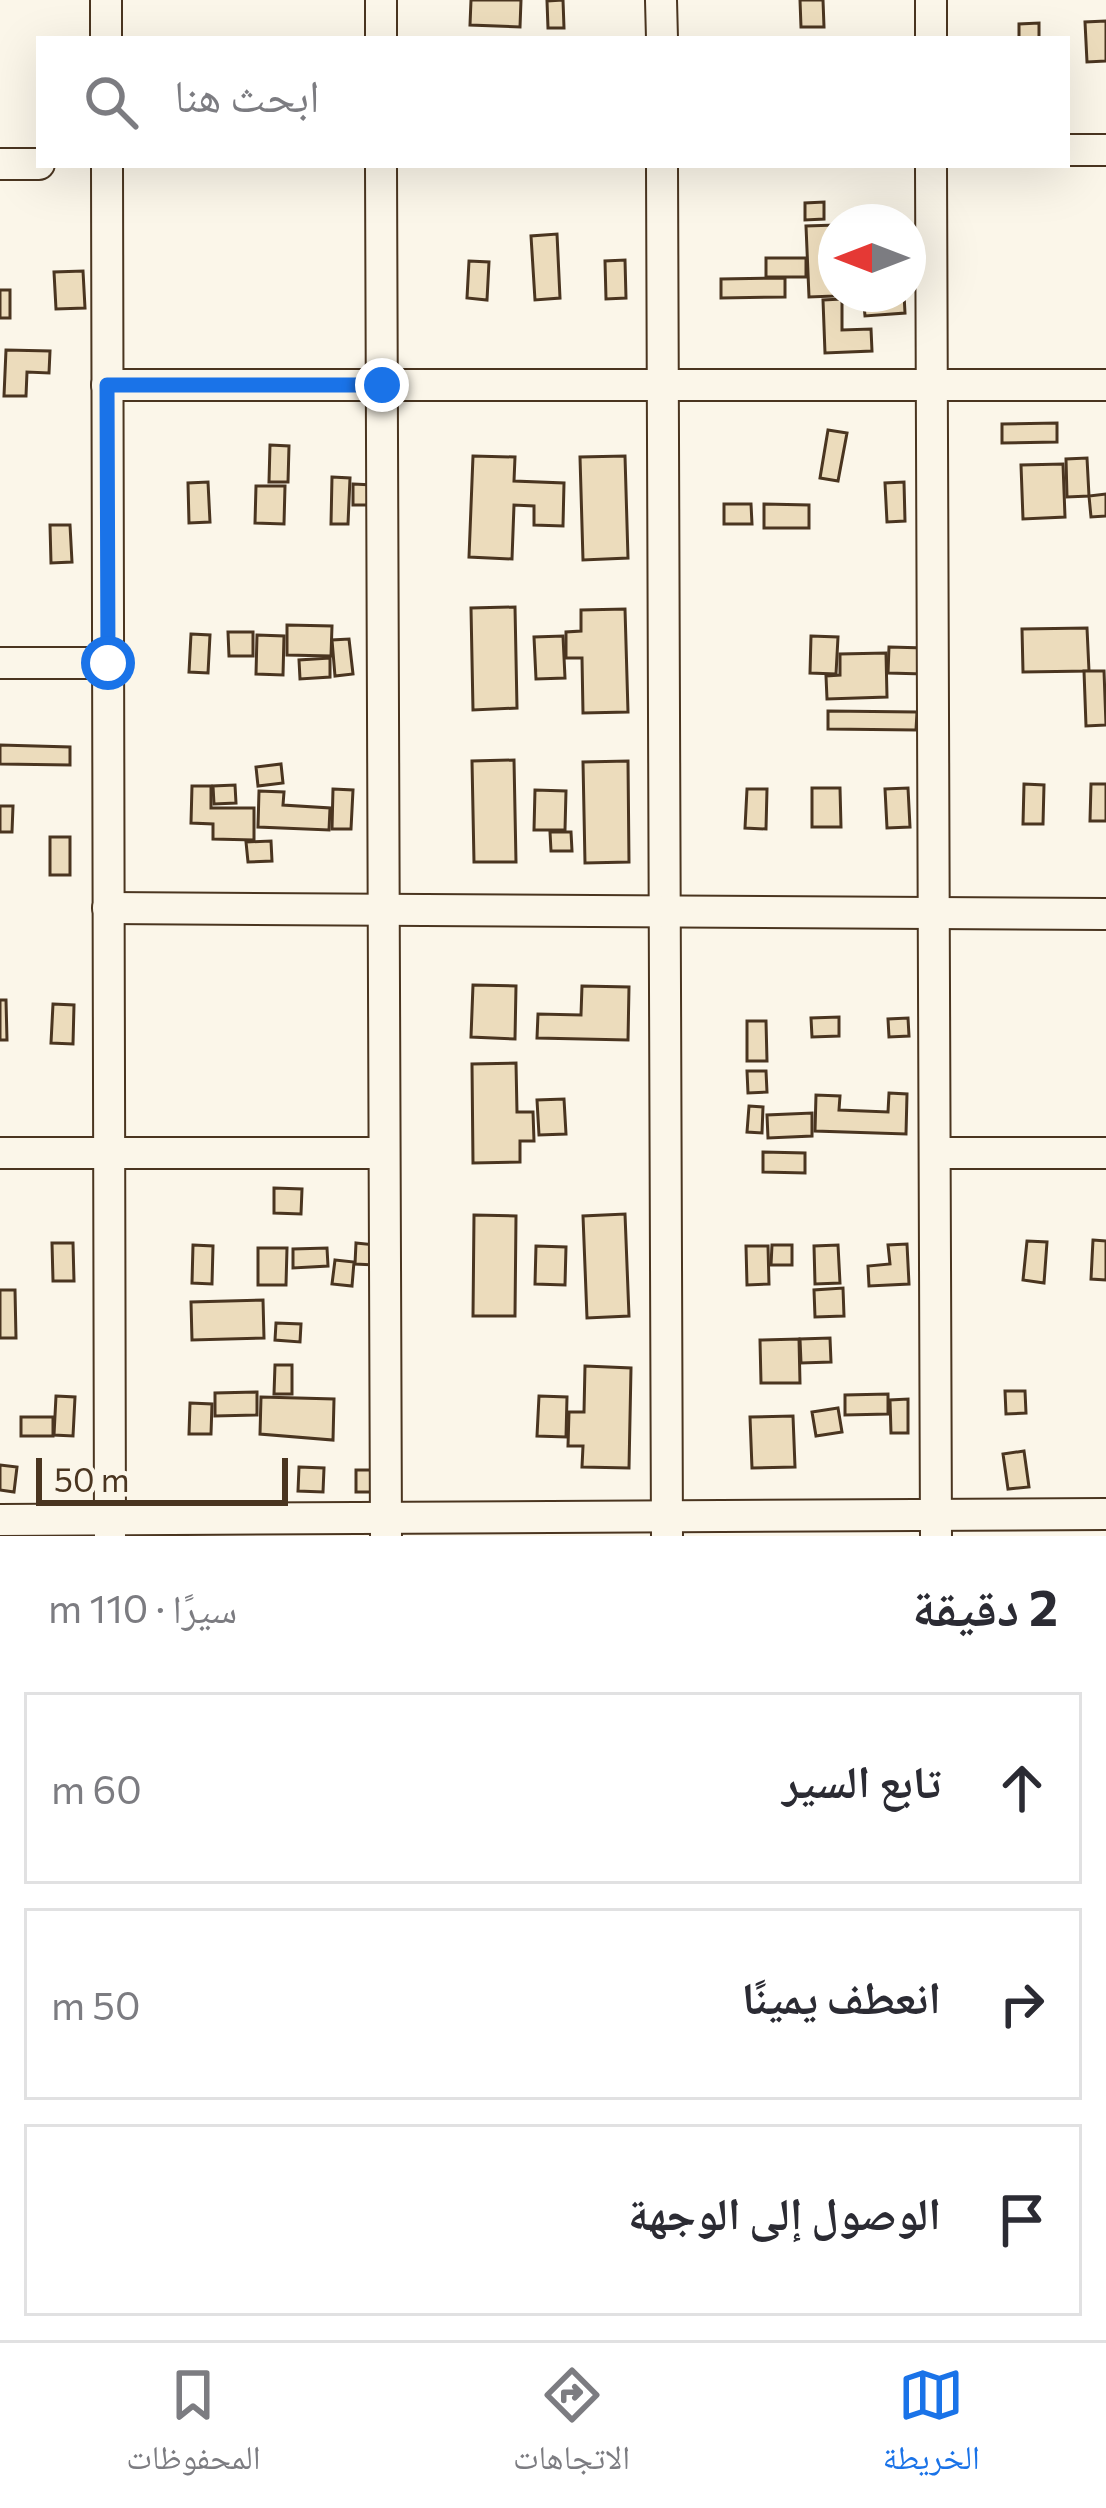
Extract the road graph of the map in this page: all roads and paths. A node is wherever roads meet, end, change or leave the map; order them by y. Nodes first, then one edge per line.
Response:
1 (106, 0) edge
2 (381, 0) edge
3 (662, 0) edge
4 (931, 0) edge
5 (106, 36) edge
6 (381, 36) edge
7 (662, 36) edge
8 (931, 36) edge
9 (1070, 150) edge
10 (1106, 150) edge
11 (0, 164) edge
12 (36, 164) edge
13 (107, 168) edge
14 (381, 168) edge
15 (662, 168) edge
16 (931, 168) edge
17 (107, 385) junction
18 (382, 385) junction
19 (663, 385) junction
20 (1106, 385) edge
21 (932, 386) junction
22 (0, 663) edge
23 (108, 663) junction
24 (108, 908) junction
25 (383, 910) junction
26 (665, 911) junction
27 (934, 913) junction
28 (1106, 914) edge
29 (0, 1153) edge
30 (109, 1153) junction
31 (385, 1153) junction
32 (935, 1153) junction
33 (1106, 1153) edge
34 (1106, 1514) edge
35 (0, 1520) edge
36 (386, 1526) edge
37 (667, 1526) edge
38 (936, 1526) edge
39 (110, 1527) edge

1 - 5 street
2 - 6 street
3 - 7 street
4 - 8 street
9 - 10 street
11 - 12 street
13 - 17 street
14 - 18 street
15 - 19 street
16 - 21 street
17 - 18 street
17 - 23 street
18 - 19 street
18 - 25 street
19 - 21 street
19 - 26 street
20 - 21 street
21 - 27 street
22 - 23 street
23 - 24 street
24 - 25 street
24 - 30 street
25 - 26 street
25 - 31 street
26 - 27 street
26 - 37 street
27 - 28 street
27 - 32 street
29 - 30 street
30 - 31 street
30 - 39 street
31 - 36 street
32 - 33 street
32 - 38 street
34 - 38 street
35 - 39 street
36 - 37 street
36 - 39 street
37 - 38 street

